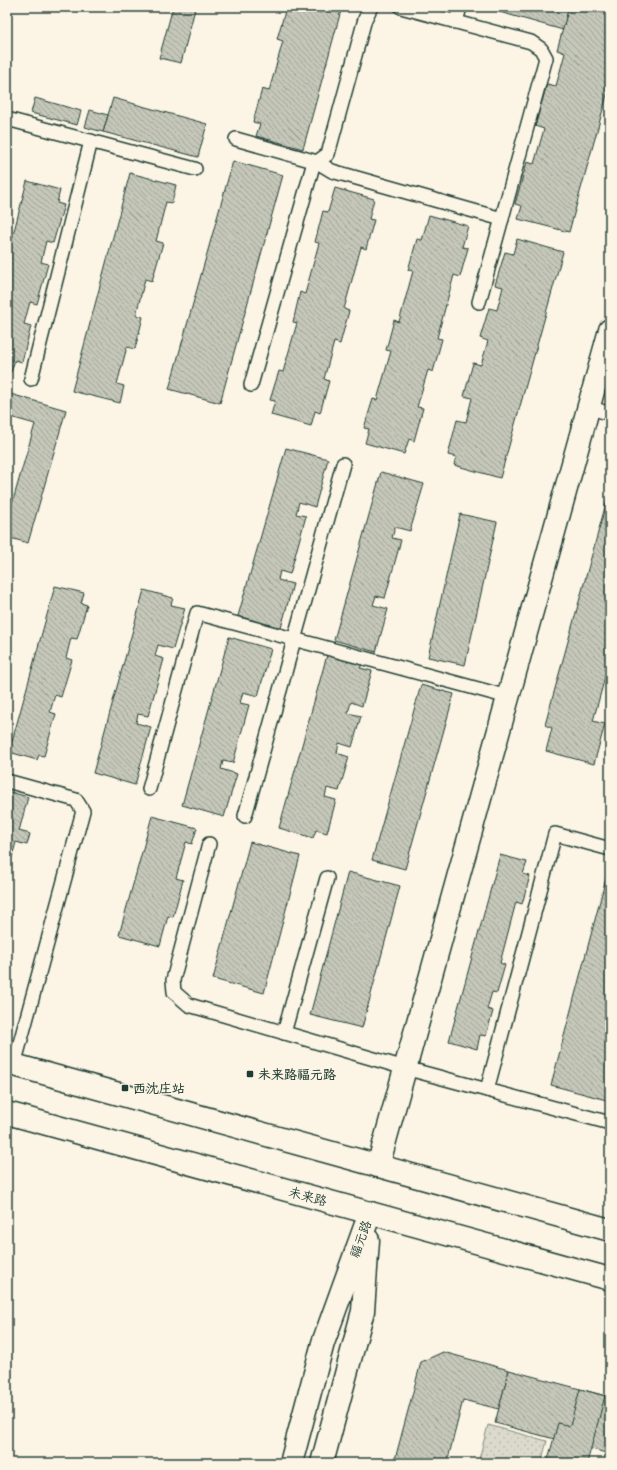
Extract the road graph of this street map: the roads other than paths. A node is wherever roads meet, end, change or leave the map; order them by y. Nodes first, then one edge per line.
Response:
1 (371, 7) edge
2 (401, 7) edge
3 (460, 7) edge
4 (456, 22) junction
5 (7, 119) edge
6 (236, 139) dead end
7 (91, 141) junction
8 (315, 162) junction
9 (196, 169) dead end
10 (502, 220) junction
11 (478, 302) dead end
12 (610, 330) edge
13 (31, 379) dead end
14 (251, 384) dead end
15 (589, 407) junction
16 (610, 414) edge
17 (342, 464) dead end
18 (294, 639) junction
19 (508, 698) junction
20 (7, 781) edge
21 (149, 789) dead end
22 (245, 816) dead end
23 (209, 844) dead end
24 (610, 849) edge
25 (327, 878) dead end
26 (284, 1032) junction
27 (10, 1064) edge
28 (405, 1068) junction
29 (487, 1090) junction
30 (7, 1113) edge
31 (610, 1123) edge
32 (378, 1166) junction
33 (370, 1213) junction
34 (610, 1230) edge
35 (610, 1279) edge
36 (291, 1463) edge
37 (322, 1463) edge

1 - 8 lane
2 - 4 lane
3 - 4 lane
4 - 10 lane
5 - 7 lane
6 - 8 lane
7 - 9 lane
7 - 13 lane
8 - 10 lane
8 - 14 lane
10 - 11 lane
12 - 15 main road
15 - 16 lane
15 - 19 main road
17 - 18 lane
18 - 19 lane
18 - 21 lane
18 - 22 lane
19 - 28 main road
20 - 27 lane
23 - 26 lane
24 - 29 lane
25 - 26 lane
26 - 28 lane
27 - 32 main road
28 - 29 lane
28 - 32 main road
29 - 31 lane
30 - 33 main road, 未来路
32 - 34 main road
33 - 35 main road, 未来路
33 - 36 main road, 福元路
33 - 37 main road, 福元路

